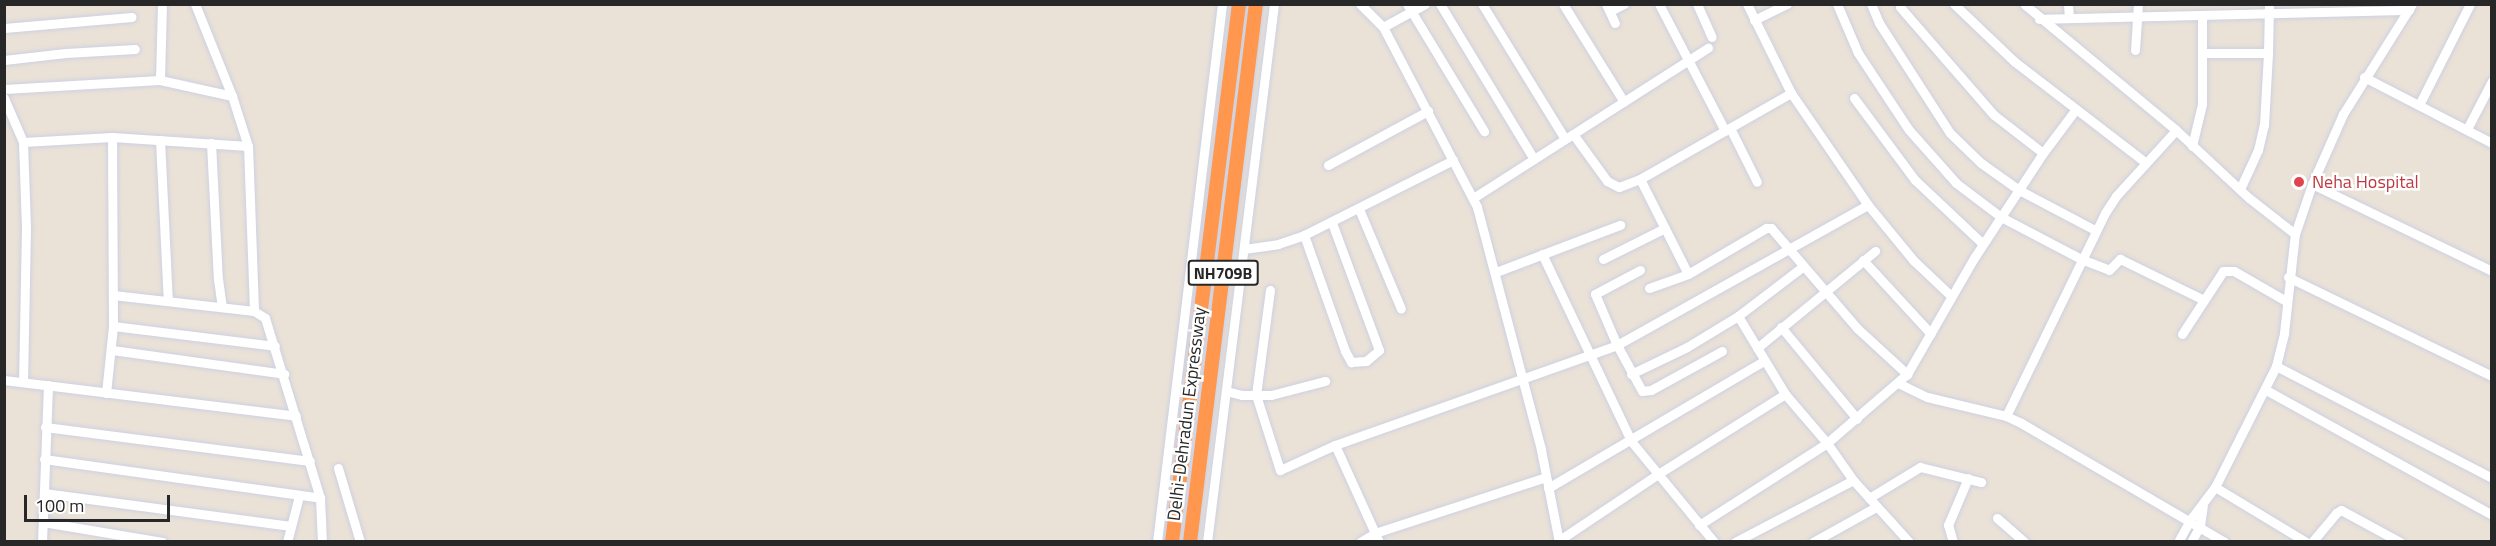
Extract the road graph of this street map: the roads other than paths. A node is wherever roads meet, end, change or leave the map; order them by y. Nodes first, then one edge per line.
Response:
1 (162, 4) edge
2 (195, 4) edge
3 (1222, 4) edge
4 (1239, 4) edge
5 (1256, 4) edge
6 (1274, 4) edge
7 (1360, 4) edge
8 (1425, 4) edge
9 (1440, 4) edge
10 (1482, 4) edge
11 (1563, 4) edge
12 (1623, 4) edge
13 (1659, 4) edge
14 (1697, 4) edge
15 (1746, 4) edge
16 (1787, 4) edge
17 (1837, 4) edge
18 (1871, 4) edge
19 (1954, 4) edge
20 (2024, 4) edge
21 (2068, 4) edge
22 (2138, 4) edge
23 (2470, 4) edge
24 (1900, 7) dead end
25 (2410, 7) edge
26 (1410, 8) edge
27 (1608, 8) edge
28 (2269, 9) edge
29 (2205, 11) edge
30 (2138, 16) junction
31 (132, 17) dead end
32 (2069, 18) junction
33 (2039, 19) junction
34 (1754, 20) junction
35 (1615, 23) dead end
36 (1383, 27) junction
37 (4, 28) edge
38 (1712, 37) dead end
39 (1708, 48) dead end
40 (135, 49) dead end
41 (2135, 50) dead end
42 (2203, 53) junction
43 (2268, 53) junction
44 (4, 60) edge
45 (1687, 62) junction
46 (2364, 77) junction
47 (160, 80) junction
48 (2491, 82) edge
49 (4, 89) edge
50 (1791, 93) junction
51 (232, 96) junction
52 (1854, 98) dead end
53 (4, 99) edge
54 (1624, 102) junction
55 (2419, 105) junction
56 (2076, 109) junction
57 (1428, 111) junction
58 (2467, 129) junction
59 (1727, 130) junction
60 (2176, 130) junction
61 (1484, 131) dead end
62 (112, 137) junction
63 (1569, 137) junction
64 (160, 140) junction
65 (23, 142) junction
66 (211, 143) junction
67 (2492, 143) edge
68 (248, 146) junction
69 (2192, 146) junction
70 (2043, 153) junction
71 (1534, 159) junction
72 (1453, 160) junction
73 (2146, 163) junction
74 (1328, 165) dead end
75 (1640, 179) junction
76 (1757, 182) dead end
77 (2312, 184) junction
78 (2240, 189) junction
79 (2019, 190) junction
80 (1473, 198) junction
81 (1868, 205) junction
82 (1359, 209) junction
83 (2001, 217) junction
84 (1332, 223) junction
85 (1620, 225) dead end
86 (1665, 228) junction
87 (2095, 230) junction
88 (2295, 234) junction
89 (1304, 236) junction
90 (1983, 244) junction
91 (1247, 248) junction
92 (1789, 249) junction
93 (1875, 251) dead end
94 (1542, 254) junction
95 (1603, 259) dead end
96 (2081, 259) junction
97 (1863, 260) junction
98 (1802, 267) junction
99 (1640, 270) dead end
100 (2492, 271) edge
101 (1496, 272) junction
102 (1688, 274) junction
103 (2288, 277) junction
104 (1649, 288) dead end
105 (1270, 290) dead end
106 (1824, 291) junction
107 (113, 294) junction
108 (1950, 296) junction
109 (2204, 300) junction
110 (168, 301) junction
111 (2286, 301) junction
112 (222, 307) junction
113 (1401, 309) dead end
114 (254, 311) junction
115 (1738, 316) junction
116 (113, 326) junction
117 (1781, 327) junction
118 (1931, 334) junction
119 (2182, 334) dead end
120 (1617, 345) junction
121 (275, 346) junction
122 (1757, 348) junction
123 (112, 350) junction
124 (1722, 351) dead end
125 (1590, 355) junction
126 (1764, 361) junction
127 (2276, 366) junction
128 (284, 374) junction
129 (1631, 374) junction
130 (1907, 374) junction
131 (2492, 376) edge
132 (1523, 378) junction
133 (4, 380) edge
134 (23, 381) junction
135 (1325, 381) dead end
136 (1898, 383) junction
137 (48, 385) junction
138 (2265, 390) junction
139 (1226, 391) junction
140 (106, 393) junction
141 (1785, 394) junction
142 (1250, 395) junction
143 (296, 416) junction
144 (2006, 416) junction
145 (1857, 419) junction
146 (45, 427) junction
147 (1631, 441) junction
148 (1827, 443) junction
149 (1335, 445) junction
150 (44, 459) junction
151 (310, 461) junction
152 (338, 468) dead end
153 (1658, 474) junction
154 (1546, 477) junction
155 (1968, 478) junction
156 (2492, 478) edge
157 (1853, 480) junction
158 (1982, 482) dead end
159 (2215, 487) junction
160 (1548, 488) junction
161 (44, 493) junction
162 (299, 496) junction
163 (320, 498) junction
164 (1869, 498) junction
165 (2203, 505) junction
166 (1876, 507) junction
167 (2492, 515) edge
168 (1997, 519) dead end
169 (2190, 520) junction
170 (43, 522) junction
171 (1699, 525) junction
172 (291, 526) junction
173 (2200, 526) junction
174 (1377, 537) edge
175 (1902, 540) edge
176 (1558, 541) edge
177 (42, 542) edge
178 (162, 542) edge
179 (287, 542) edge
180 (322, 542) edge
181 (360, 542) edge
182 (1157, 542) edge
183 (1172, 542) edge
184 (1190, 542) edge
185 (1207, 542) edge
186 (1360, 542) edge
187 (1714, 542) edge
188 (1735, 542) edge
189 (1813, 542) edge
190 (1953, 542) edge
191 (2025, 542) edge
192 (2178, 542) edge
193 (2191, 542) edge
194 (2225, 542) edge
195 (2306, 542) edge
196 (2312, 542) edge
197 (2400, 542) edge

1 - 47 street
2 - 51 street
3 - 182 street
4 - 183 highway, Delhi-Dehradun Expressway / NH709B
5 - 184 highway, Delhi-Dehradun Expressway / NH709B
6 - 91 street
7 - 36 street
8 - 26 street
9 - 71 street
10 - 63 street
11 - 54 street
12 - 27 street
13 - 45 street
14 - 38 street
15 - 34 street
16 - 34 street
17 - 83 street
18 - 79 street
19 - 56 street
20 - 33 street
21 - 32 street
22 - 30 street
23 - 55 street
24 - 70 street
25 - 28 street
25 - 46 street
26 - 36 street
26 - 61 street
27 - 35 street
28 - 29 street
28 - 43 street
29 - 30 street
29 - 42 street
30 - 32 street
30 - 41 street
31 - 37 street
32 - 33 street
33 - 60 street
34 - 50 street
36 - 57 street
39 - 45 street
40 - 44 street
42 - 43 street
42 - 69 street
43 - 78 street
45 - 54 street
45 - 59 street
46 - 55 street
46 - 77 street
47 - 49 street
47 - 51 street
48 - 58 street
50 - 59 street
50 - 81 street
51 - 68 street
52 - 90 street
53 - 65 street
54 - 63 street
55 - 58 street
56 - 70 street
56 - 73 street
57 - 72 street
57 - 74 street
58 - 67 street
59 - 75 street
59 - 76 street
60 - 69 street
60 - 73 street
62 - 64 street
62 - 65 street
62 - 107 street
63 - 71 street
63 - 75 street
64 - 66 street
64 - 110 street
65 - 134 street
66 - 68 street
66 - 112 street
68 - 114 street
69 - 78 street
70 - 79 street
71 - 80 street
72 - 80 street
72 - 82 street
73 - 87 street
75 - 86 street
77 - 88 street
77 - 100 street
78 - 88 street
79 - 83 street
79 - 87 street
80 - 101 street
81 - 92 street
81 - 108 street
82 - 84 street
82 - 113 street
83 - 90 street
83 - 96 street
84 - 89 street
84 - 89 street
85 - 94 street
86 - 95 street
86 - 102 street
87 - 96 street
88 - 103 street
89 - 91 street
90 - 108 street
91 - 139 street
92 - 98 street
92 - 102 street
92 - 120 street
93 - 97 street
94 - 101 street
94 - 125 street
96 - 109 street
96 - 144 street
97 - 106 street
97 - 118 street
98 - 106 street
98 - 115 street
99 - 120 street
101 - 132 street
102 - 104 street
103 - 111 street
103 - 131 street
105 - 142 street
106 - 117 street
106 - 130 street
107 - 110 street
107 - 116 street
108 - 118 street
109 - 111 street
109 - 119 street
110 - 112 street
111 - 127 street
112 - 114 street
114 - 121 street
115 - 122 street
115 - 129 street
116 - 121 street
116 - 123 street
117 - 122 street
117 - 145 street
118 - 130 street
120 - 125 street
120 - 129 street
121 - 128 street
122 - 126 street
123 - 128 street
123 - 140 street
124 - 129 street
125 - 132 street
125 - 147 street
126 - 141 street
126 - 147 street
127 - 138 street
127 - 156 street
128 - 143 street
130 - 136 street
132 - 149 street
132 - 154 street
133 - 134 street
134 - 137 street
135 - 142 street
136 - 144 street
136 - 145 street
137 - 140 street
137 - 146 street
138 - 159 street
138 - 167 street
139 - 142 street
139 - 185 street
140 - 143 street
141 - 148 street
141 - 153 street
142 - 149 street
143 - 151 street
144 - 169 street
145 - 148 street
146 - 150 street
146 - 151 street
147 - 153 street
147 - 160 street
148 - 157 street
148 - 171 street
149 - 174 street
150 - 161 street
150 - 162 street
151 - 163 street
152 - 181 street
153 - 171 street
153 - 176 street
154 - 160 street
154 - 174 street
155 - 158 street
155 - 164 street
155 - 190 street
157 - 164 street
157 - 188 street
159 - 165 street
159 - 195 street
160 - 176 street
161 - 170 street
161 - 172 street
162 - 163 street
162 - 172 street
163 - 180 street
164 - 166 street
165 - 169 street
165 - 173 street
166 - 175 street
166 - 189 street
168 - 191 street
169 - 173 street
169 - 192 street
170 - 177 street
170 - 178 street
171 - 187 street
172 - 179 street
173 - 193 street
173 - 194 street
174 - 186 street
196 - 197 street

